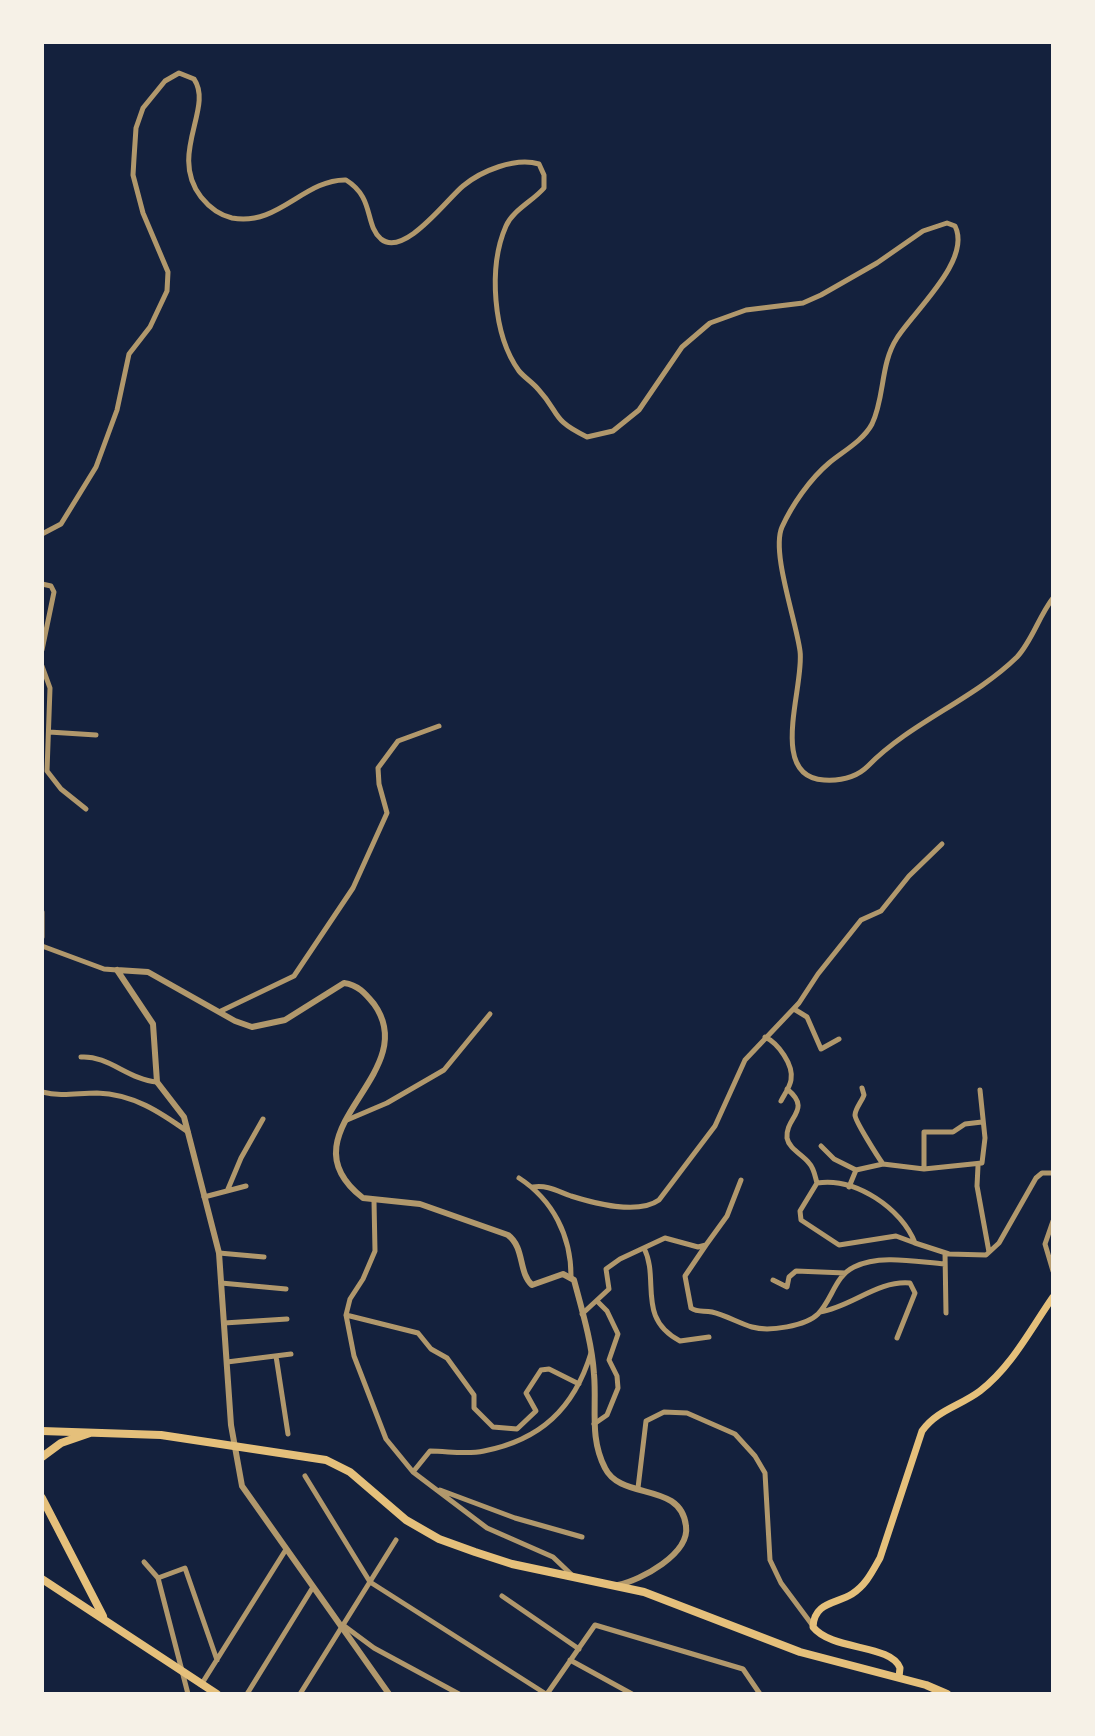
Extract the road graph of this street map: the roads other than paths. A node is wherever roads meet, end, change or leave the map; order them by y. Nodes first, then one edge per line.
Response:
1 (42, 534) edge
2 (42, 584) edge
3 (1053, 598) edge
4 (42, 650) edge
5 (42, 666) edge
6 (439, 726) dead end
7 (49, 732) junction
8 (96, 735) dead end
9 (44, 774) edge
10 (86, 809) dead end
11 (942, 844) dead end
12 (42, 912) edge
13 (42, 937) edge
14 (42, 946) edge
15 (117, 970) junction
16 (794, 1009) junction
17 (221, 1011) junction
18 (490, 1014) dead end
19 (765, 1037) junction
20 (839, 1039) dead end
21 (81, 1057) dead end
22 (158, 1082) junction
23 (862, 1088) dead end
24 (788, 1089) junction
25 (980, 1090) dead end
26 (42, 1092) edge
27 (781, 1101) dead end
28 (263, 1119) dead end
29 (347, 1120) junction
30 (982, 1122) junction
31 (188, 1132) junction
32 (821, 1146) dead end
33 (883, 1164) junction
34 (978, 1166) junction
35 (924, 1169) junction
36 (856, 1170) junction
37 (1053, 1173) edge
38 (519, 1178) dead end
39 (741, 1180) dead end
40 (817, 1183) junction
41 (246, 1186) dead end
42 (533, 1187) junction
43 (849, 1187) junction
44 (228, 1189) junction
45 (204, 1198) junction
46 (374, 1201) junction
47 (1053, 1221) edge
48 (915, 1243) junction
49 (706, 1245) junction
50 (644, 1248) junction
51 (989, 1252) junction
52 (219, 1253) junction
53 (945, 1253) junction
54 (264, 1257) dead end
55 (945, 1264) junction
56 (1053, 1271) edge
57 (845, 1273) junction
58 (571, 1276) junction
59 (773, 1280) dead end
60 (221, 1283) junction
61 (286, 1289) dead end
62 (1053, 1297) edge
63 (597, 1301) junction
64 (820, 1312) junction
65 (946, 1313) dead end
66 (582, 1314) junction
67 (346, 1315) junction
68 (287, 1319) dead end
69 (224, 1323) junction
70 (709, 1337) dead end
71 (897, 1338) dead end
72 (591, 1353) junction
73 (291, 1354) dead end
74 (276, 1356) junction
75 (227, 1362) junction
76 (579, 1384) junction
77 (593, 1424) junction
78 (100, 1430) junction
79 (42, 1431) edge
80 (288, 1434) dead end
81 (42, 1457) edge
82 (413, 1472) junction
83 (305, 1476) dead end
84 (434, 1488) junction
85 (638, 1488) junction
86 (42, 1498) edge
87 (582, 1537) dead end
88 (396, 1539) dead end
89 (285, 1551) junction
90 (144, 1562) dead end
91 (574, 1577) junction
92 (42, 1578) edge
93 (158, 1578) junction
94 (370, 1583) junction
95 (616, 1585) junction
96 (313, 1587) junction
97 (502, 1596) dead end
98 (104, 1618) junction
99 (343, 1625) junction
100 (813, 1627) junction
101 (579, 1649) junction
102 (217, 1660) junction
103 (570, 1660) junction
104 (181, 1672) junction
105 (899, 1677) junction
106 (201, 1685) junction
107 (385, 1687) junction
108 (188, 1694) edge
109 (217, 1694) edge
110 (247, 1694) edge
111 (300, 1694) edge
112 (380, 1694) edge
113 (389, 1694) edge
114 (459, 1694) edge
115 (546, 1694) edge
116 (632, 1694) edge
117 (760, 1694) edge
118 (947, 1694) edge

1 - 3 street
2 - 4 street
5 - 7 street
6 - 17 street
7 - 8 street
7 - 9 street
9 - 10 street
11 - 16 street
12 - 13 street
14 - 15 street
15 - 17 street
15 - 22 street
16 - 19 street
16 - 20 street
17 - 29 street
18 - 29 street
19 - 24 street
19 - 42 street
21 - 22 street
22 - 31 street
23 - 33 street
24 - 27 street
24 - 40 street
25 - 30 street
26 - 31 street
28 - 44 street
29 - 46 street
30 - 34 street
30 - 35 street
31 - 45 street
32 - 36 street
33 - 35 street
33 - 36 street
34 - 35 street
34 - 51 street
36 - 43 street
37 - 51 street
38 - 42 street
39 - 49 street
40 - 43 street
40 - 48 street
41 - 44 street
42 - 58 street
43 - 48 street
44 - 45 street
45 - 52 street
46 - 58 street
46 - 67 street
47 - 56 street
48 - 53 street
49 - 50 street
49 - 64 street
50 - 63 street
50 - 70 street
51 - 53 street
52 - 54 street
52 - 60 street
53 - 55 street
55 - 57 street
55 - 65 street
57 - 59 street
57 - 64 street
58 - 66 street
60 - 61 street
60 - 69 street
62 - 100 main road
63 - 66 street
63 - 77 street
64 - 71 street
66 - 72 street
67 - 76 street
67 - 82 street
68 - 69 street
69 - 75 street
72 - 76 street
72 - 77 street
73 - 74 street
74 - 75 street
74 - 80 street
75 - 89 street
76 - 82 street
77 - 85 street
78 - 79 main road
78 - 81 main road
78 - 91 main road
82 - 84 street
83 - 94 street
84 - 87 street
84 - 91 street
85 - 95 street
85 - 100 street
86 - 98 main road
88 - 94 street
89 - 96 street
89 - 102 street
90 - 93 street
91 - 95 main road
92 - 98 main road
93 - 102 street
93 - 104 street
94 - 99 street
94 - 115 street
95 - 105 main road
96 - 99 street
96 - 110 street
97 - 101 street
98 - 104 main road
99 - 107 street
99 - 111 street
99 - 114 street
100 - 105 main road
101 - 103 street
101 - 117 street
102 - 106 street
103 - 115 street
103 - 116 street
104 - 106 main road
104 - 108 street
105 - 118 main road
106 - 109 main road
107 - 112 street
107 - 113 street

